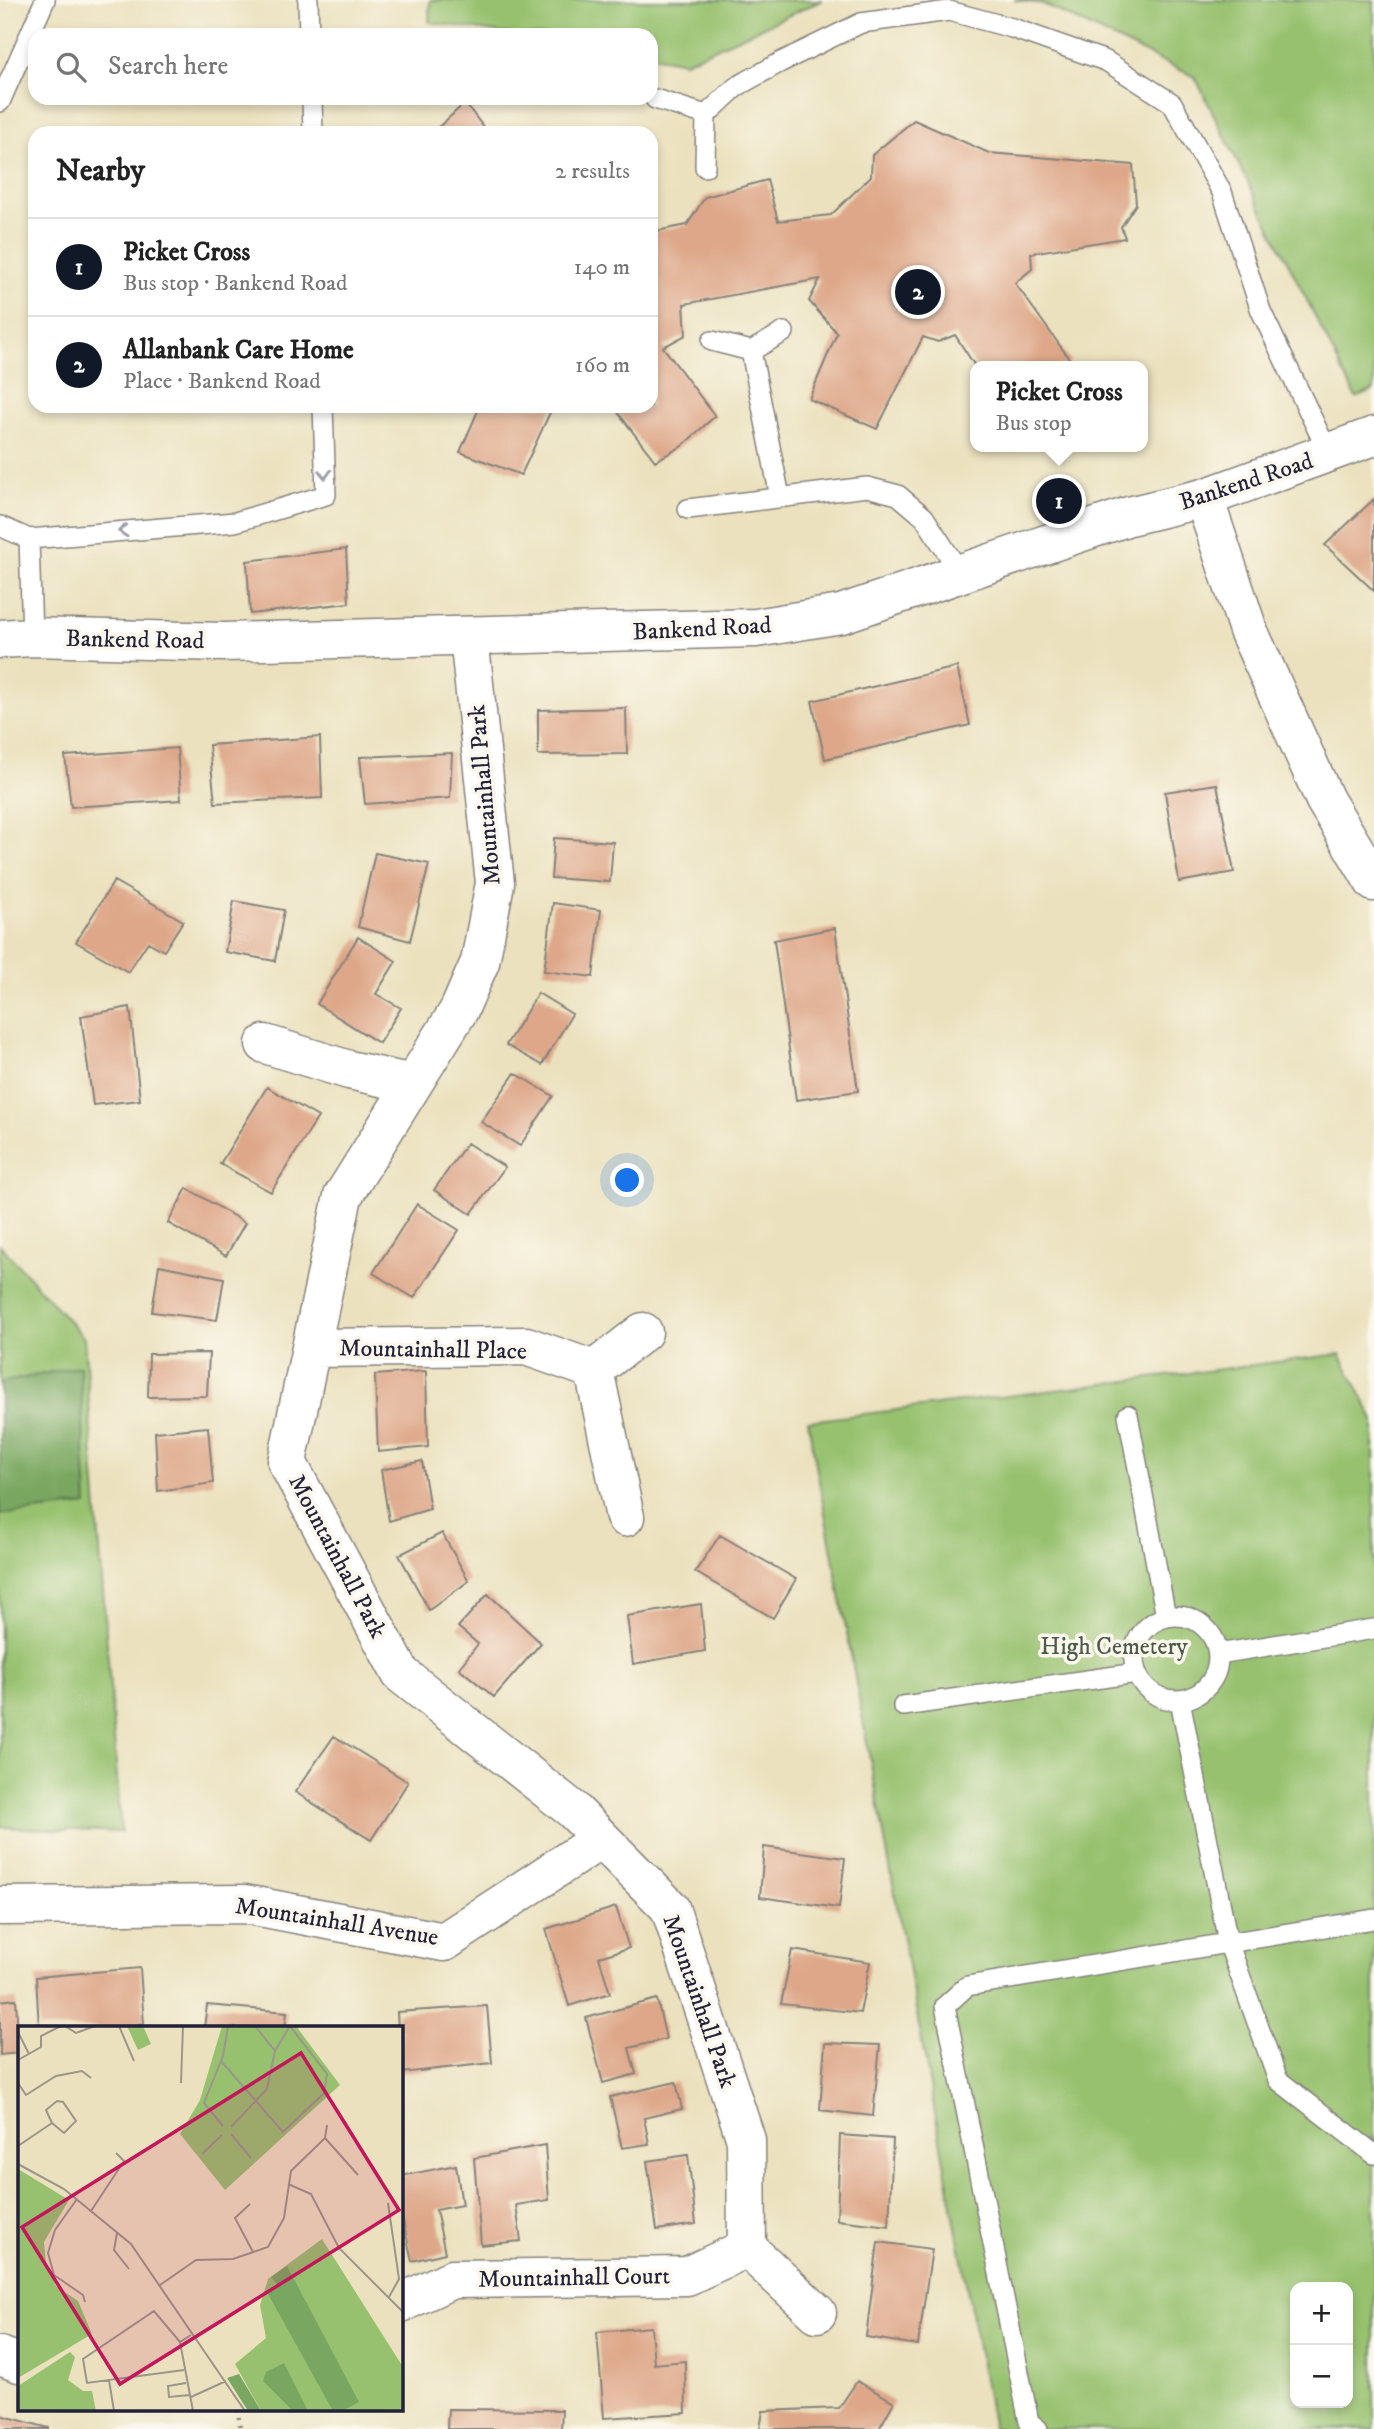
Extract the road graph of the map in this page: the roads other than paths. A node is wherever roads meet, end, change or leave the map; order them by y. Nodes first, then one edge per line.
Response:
1 (45, 0) edge
2 (308, 0) edge
3 (33, 28) edge
4 (309, 28) edge
5 (28, 39) edge
6 (658, 100) edge
7 (0, 102) edge
8 (312, 105) edge
9 (706, 115) junction
10 (313, 126) edge
11 (705, 167) dead end
12 (784, 332) dead end
13 (712, 341) dead end
14 (751, 351) junction
15 (323, 413) edge
16 (1374, 436) edge
17 (1329, 454) junction
18 (780, 498) junction
19 (1204, 498) junction
20 (688, 509) dead end
21 (0, 526) edge
22 (29, 539) junction
23 (961, 574) junction
24 (469, 636) junction
25 (16, 638) edge
26 (1374, 882) edge
27 (265, 1044) dead end
28 (413, 1084) junction
29 (643, 1332) dead end
30 (311, 1349) junction
31 (594, 1370) junction
32 (1128, 1415) dead end
33 (625, 1517) dead end
34 (1166, 1617) junction
35 (1374, 1629) edge
36 (1218, 1654) junction
37 (1137, 1673) junction
38 (1180, 1700) junction
39 (903, 1706) dead end
40 (601, 1839) junction
41 (0, 1906) edge
42 (1374, 1919) edge
43 (1228, 1942) junction
44 (1374, 2154) edge
45 (747, 2248) junction
46 (402, 2303) edge
47 (817, 2313) dead end
48 (0, 2356) edge
49 (18, 2363) edge
50 (1038, 2429) edge

1 - 3 lane
2 - 4 lane
5 - 7 lane
6 - 9 lane
8 - 10 lane
9 - 11 lane
9 - 17 lane
12 - 14 lane
13 - 14 lane
14 - 18 lane
15 -> 22 lane
16 - 17 street, Bankend Road
17 - 19 street, Bankend Road
18 - 20 lane
18 - 23 lane
19 - 23 street, Bankend Road
19 - 26 street
21 - 22 lane
22 - 25 lane
23 - 24 street, Bankend Road
24 - 25 street, Bankend Road
24 - 28 street, Mountainhall Park
27 - 28 street
28 - 30 street, Mountainhall Park
29 - 31 street
30 - 31 street, Mountainhall Place
30 - 40 street, Mountainhall Park
31 - 33 street
32 - 34 lane
34 - 36 lane
34 - 37 lane
35 - 36 lane
36 - 38 lane
37 - 38 lane
37 - 39 lane
38 - 43 lane
40 - 41 street, Mountainhall Avenue
40 - 45 street, Mountainhall Park
42 - 43 lane
43 - 44 lane
43 - 50 lane
45 - 46 street, Mountainhall Court
45 - 47 street
48 - 49 street

